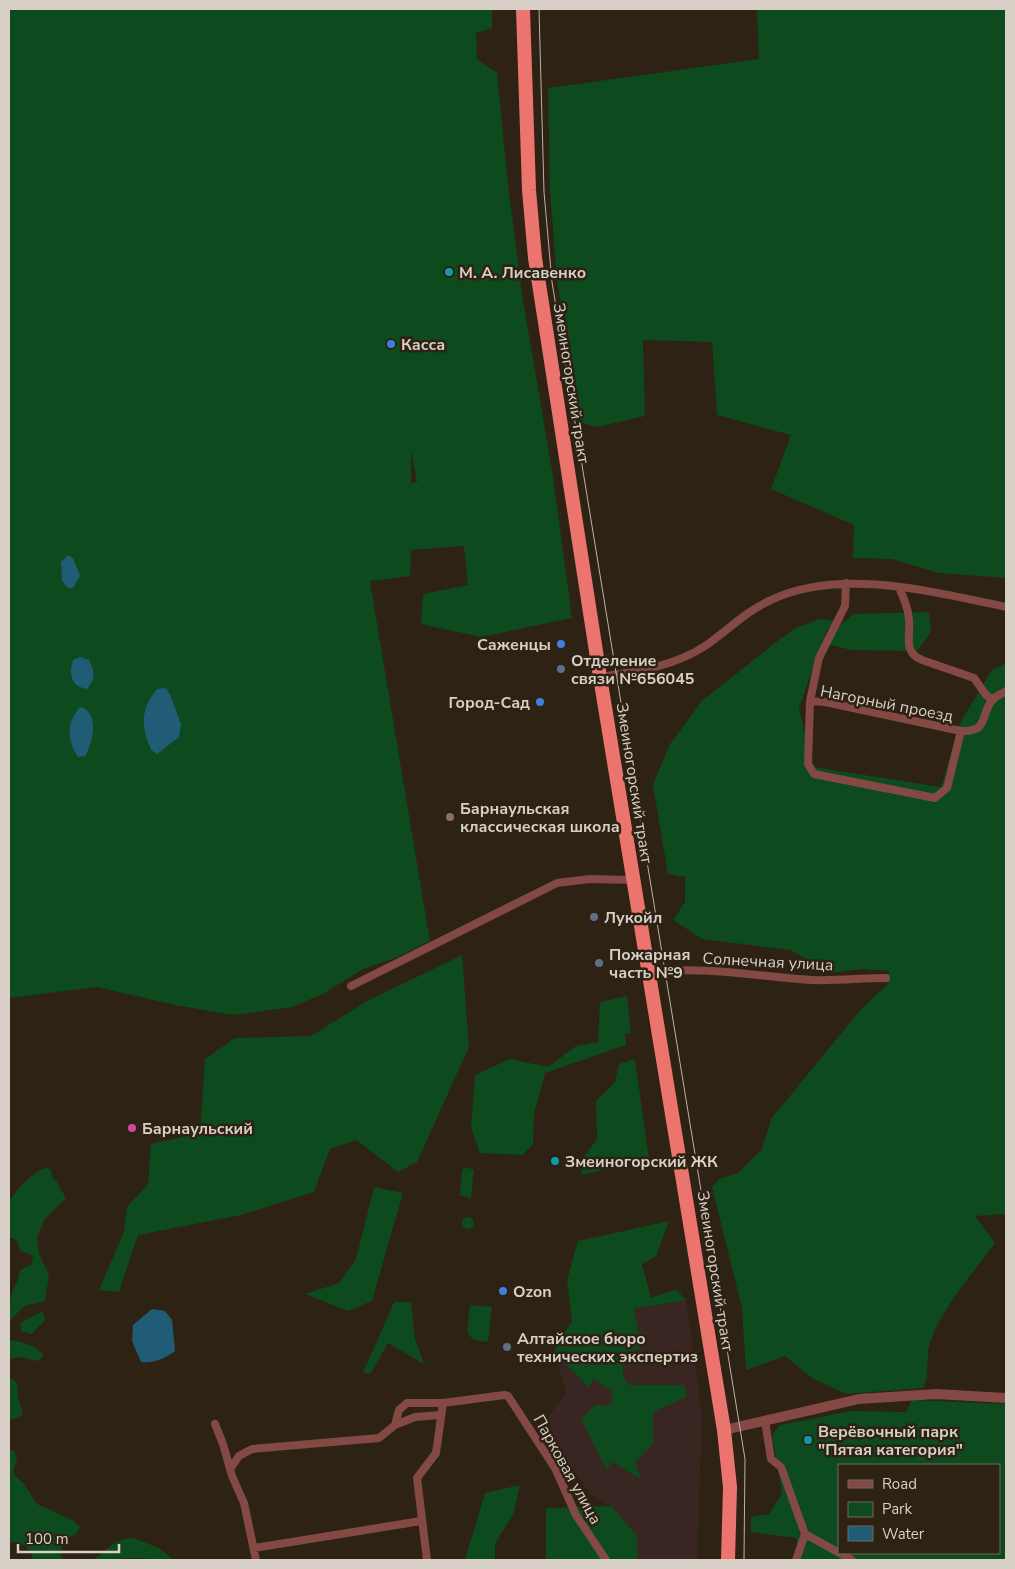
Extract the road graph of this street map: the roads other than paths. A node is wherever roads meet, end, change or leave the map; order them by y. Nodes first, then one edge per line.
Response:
1 (523, 9) edge
2 (846, 583) junction
3 (900, 588) junction
4 (1006, 607) edge
5 (600, 677) junction
6 (1006, 691) edge
7 (993, 700) junction
8 (810, 701) junction
9 (961, 732) junction
10 (634, 880) junction
11 (650, 973) junction
12 (886, 978) dead end
13 (351, 986) dead end
14 (1006, 1398) edge
15 (443, 1403) junction
16 (440, 1415) junction
17 (765, 1421) junction
18 (215, 1424) dead end
19 (395, 1425) junction
20 (724, 1430) junction
21 (230, 1469) junction
22 (421, 1521) junction
23 (805, 1534) junction
24 (254, 1548) junction
25 (838, 1552) edge
26 (256, 1560) edge
27 (426, 1560) edge
28 (606, 1560) edge
29 (728, 1560) edge
30 (796, 1560) edge

1 - 5 highway, Змеиногорский тракт
2 - 3 street
2 - 5 street
2 - 8 street
3 - 4 street
3 - 7 street
5 - 10 highway, Змеиногорский тракт
6 - 7 street
7 - 9 street, Нагорный проезд
8 - 9 street, Нагорный проезд
8 - 9 street, Нагорный проезд
10 - 11 highway, Змеиногорский тракт
10 - 13 street
11 - 12 street, Солнечная улица
11 - 20 highway, Змеиногорский тракт
14 - 17 street
15 - 16 street
15 - 19 street, Парковая улица
15 - 28 street, Парковая улица
16 - 19 street
16 - 22 street
17 - 20 street
17 - 23 street
18 - 21 street
19 - 21 street, Парковая улица
20 - 29 highway, Змеиногорский тракт
21 - 24 street
22 - 24 street
22 - 27 street
23 - 25 street
23 - 30 street
24 - 26 street

